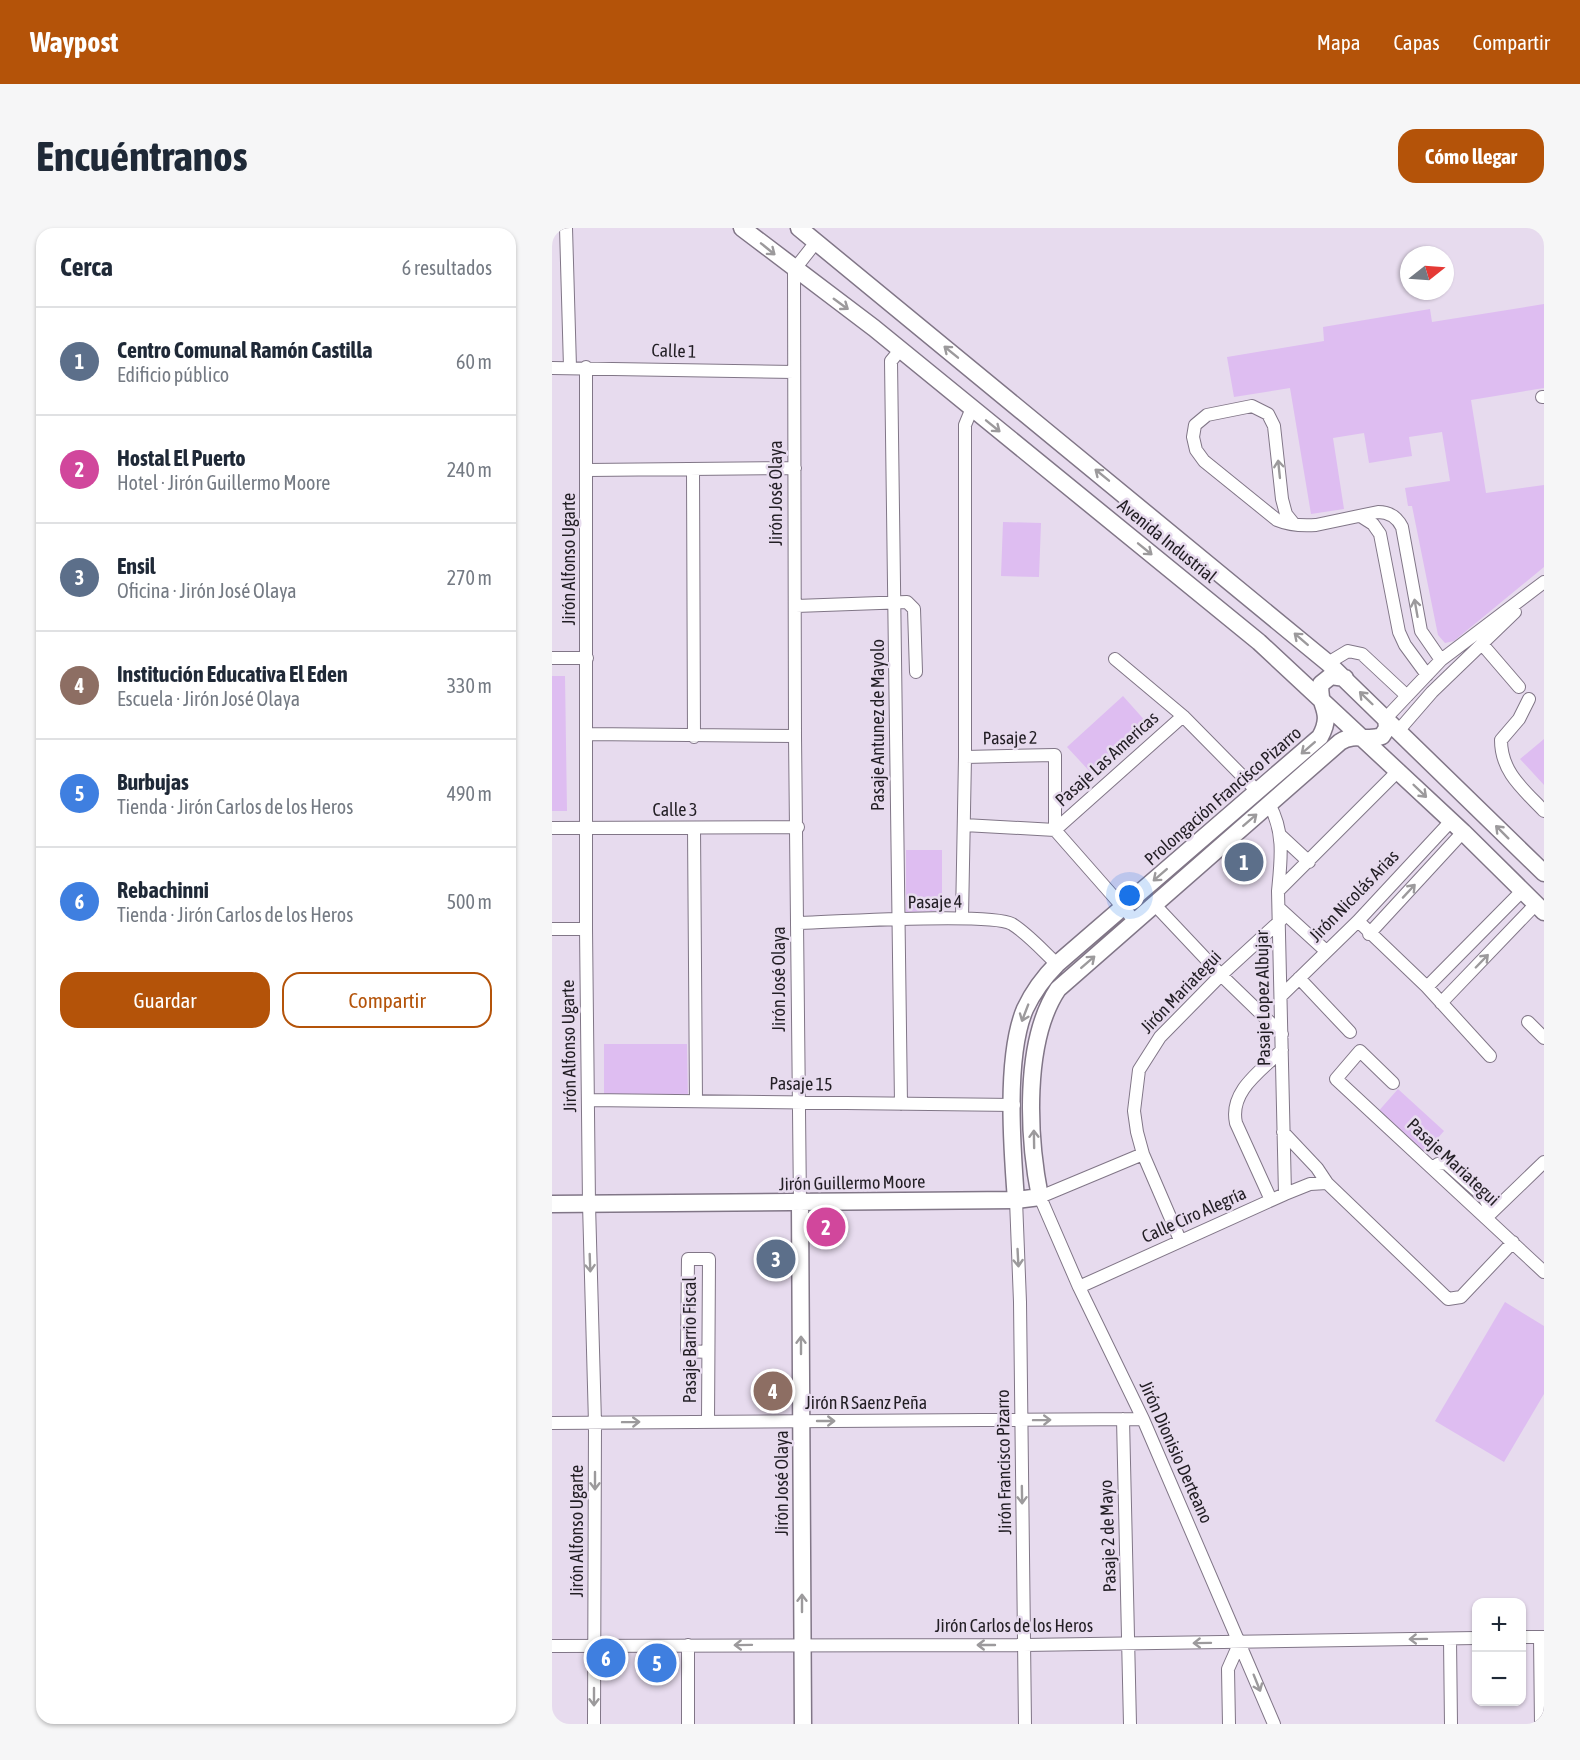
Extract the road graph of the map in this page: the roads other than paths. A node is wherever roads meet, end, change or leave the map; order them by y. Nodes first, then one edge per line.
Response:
1 (566, 228) edge
2 (742, 228) edge
3 (799, 228) edge
4 (816, 242) junction
5 (794, 270) junction
6 (900, 350) junction
7 (570, 367) junction
8 (586, 367) junction
9 (552, 368) edge
10 (794, 372) junction
11 (972, 408) junction
12 (795, 468) junction
13 (693, 469) junction
14 (588, 470) junction
15 (1362, 517) junction
16 (1294, 524) junction
17 (1544, 583) edge
18 (895, 602) junction
19 (796, 606) junction
20 (1482, 644) junction
21 (552, 658) edge
22 (587, 658) junction
23 (1115, 660) dead end
24 (1441, 660) junction
25 (1328, 663) junction
26 (916, 672) dead end
27 (1427, 675) junction
28 (1345, 678) junction
29 (1519, 687) dead end
30 (1407, 696) junction
31 (1322, 697) junction
32 (1529, 699) dead end
33 (1183, 716) junction
34 (1386, 718) junction
35 (1399, 730) junction
36 (587, 734) junction
37 (795, 735) junction
38 (1363, 736) junction
39 (694, 737) junction
40 (965, 757) junction
41 (1399, 770) junction
42 (1263, 798) junction
43 (1544, 811) edge
44 (964, 825) junction
45 (1457, 826) junction
46 (798, 827) junction
47 (552, 828) edge
48 (587, 828) junction
49 (694, 828) junction
50 (1055, 830) junction
51 (1281, 836) junction
52 (1309, 862) junction
53 (1544, 873) edge
54 (1278, 891) junction
55 (1522, 891) junction
56 (1154, 904) junction
57 (1123, 907) junction
58 (1540, 908) edge
59 (1280, 915) junction
60 (962, 918) junction
61 (897, 920) junction
62 (1135, 921) junction
63 (1358, 921) junction
64 (799, 922) junction
65 (552, 929) edge
66 (586, 929) junction
67 (1370, 934) junction
68 (1326, 951) junction
69 (1057, 964) junction
70 (1221, 975) junction
71 (1299, 978) junction
72 (1427, 987) junction
73 (1281, 996) junction
74 (1441, 1003) junction
75 (1528, 1022) dead end
76 (1350, 1032) dead end
77 (1282, 1034) junction
78 (1544, 1038) edge
79 (1282, 1050) junction
80 (1490, 1056) dead end
81 (1393, 1083) dead end
82 (588, 1100) junction
83 (696, 1101) junction
84 (800, 1102) junction
85 (901, 1104) junction
86 (1014, 1105) junction
87 (1283, 1132) junction
88 (1143, 1154) junction
89 (1544, 1162) edge
90 (1327, 1184) junction
91 (1285, 1194) junction
92 (1040, 1197) junction
93 (1016, 1200) junction
94 (1271, 1200) junction
95 (552, 1204) edge
96 (589, 1204) junction
97 (800, 1204) junction
98 (1490, 1215) junction
99 (1180, 1240) junction
100 (1513, 1242) junction
101 (1544, 1272) edge
102 (1079, 1287) junction
103 (708, 1352) junction
104 (1123, 1419) junction
105 (1143, 1419) junction
106 (801, 1420) junction
107 (708, 1421) junction
108 (1020, 1421) junction
109 (552, 1423) edge
110 (595, 1423) junction
111 (1542, 1637) edge
112 (1472, 1638) edge
113 (1526, 1638) edge
114 (1450, 1639) junction
115 (1240, 1642) junction
116 (802, 1644) junction
117 (1130, 1644) junction
118 (688, 1645) junction
119 (1024, 1645) junction
120 (552, 1646) edge
121 (594, 1646) junction
122 (594, 1724) edge
123 (688, 1724) edge
124 (803, 1724) edge
125 (1025, 1724) edge
126 (1130, 1724) edge
127 (1229, 1724) edge
128 (1274, 1724) edge
129 (1451, 1724) edge
130 (1541, 1724) edge

1 - 7 street
2 -> 5 main road, Avenida Industrial
3 - 4 main road, Avenida Industrial
4 - 5 street
25 -> 4 main road, Avenida Industrial
5 -> 6 main road, Avenida Industrial
5 - 10 street, Jirón José Olaya
6 - 11 main road, Avenida Industrial
6 - 18 street, Pasaje Antunez de Mayolo
7 - 8 street, Calle 1
7 - 9 street, Calle 1
8 - 10 street, Calle 1
8 - 14 street, Jirón Alfonso Ugarte
10 - 12 street, Jirón José Olaya
11 -> 31 main road, Avenida Industrial
11 - 40 street
12 - 13 street
12 - 19 street, Jirón José Olaya
13 - 14 street
13 - 39 street
14 - 22 street, Jirón Alfonso Ugarte
15 - 16 street
24 -> 15 street
15 - 27 street
16 -> 16 street
17 - 20 street
17 - 24 street
18 - 19 street
18 - 26 street
18 - 61 street, Pasaje Antunez de Mayolo
19 - 37 street, Jirón José Olaya
20 - 29 street
20 - 35 street
21 - 22 street
22 - 36 street, Jirón Alfonso Ugarte
23 - 33 street, Pasaje Lopez Albujar
24 - 27 street
25 - 28 main road, Avenida Industrial
25 - 30 street
27 - 30 street
28 - 31 main road
34 -> 28 main road, Avenida Industrial
30 - 34 street
31 - 38 main road, Avenida Industrial
31 -> 42 main road, Prolongación Francisco Pizarro
32 - 43 street
33 - 42 street, Pasaje Lopez Albujar
33 - 50 street, Pasaje Las Americas
34 - 35 main road, Avenida Industrial
34 - 38 main road, Prolongación Francisco Pizarro
53 -> 35 main road, Avenida Industrial
36 - 39 street
36 - 48 street, Jirón Alfonso Ugarte
37 - 39 street
37 - 46 street, Jirón José Olaya
38 - 41 main road, Avenida Industrial
38 - 42 main road, Prolongación Francisco Pizarro
40 - 44 street
40 - 50 street, Pasaje 2
41 -> 45 main road, Avenida Industrial
41 - 52 street
42 - 51 street, Pasaje Lopez Albujar
56 -> 42 main road, Prolongación Francisco Pizarro
42 -> 57 main road, Prolongación Francisco Pizarro
44 - 50 street
44 - 60 street
45 - 55 main road, Avenida Industrial
45 - 63 street, Jirón Nicolás Arias
67 -> 45 street, Jirón Nicolás Arias
46 - 49 street, Calle 3
46 - 64 street, Jirón José Olaya
47 - 48 street, Calle 3
48 - 49 street, Calle 3
48 - 66 street, Jirón Alfonso Ugarte
49 - 83 street
50 - 57 street
51 - 52 street
51 - 54 street, Pasaje Lopez Albujar
52 - 54 street
54 - 59 street, Pasaje Lopez Albujar
55 - 58 main road, Avenida Industrial
55 - 72 street
56 - 62 main road, Prolongación Francisco Pizarro
56 - 70 street
57 - 62 street
57 - 69 main road, Prolongación Francisco Pizarro
74 -> 58 street
59 - 68 street
59 - 70 street, Jirón Mariategui
59 - 73 street, Pasaje Lopez Albujar
60 - 61 street, Pasaje 4
60 - 69 street, Pasaje 4
61 - 64 street, Pasaje 4
61 - 85 street, Pasaje Antunez de Mayolo
92 -> 62 main road, Prolongación Francisco Pizarro
63 - 67 street
63 - 68 street, Jirón Nicolás Arias
64 - 84 street, Jirón José Olaya
65 - 66 street
66 - 82 street, Jirón Alfonso Ugarte
67 - 72 street
68 - 71 street, Jirón Nicolás Arias
69 -> 86 main road, Prolongación Francisco Pizarro
70 - 77 street
70 - 88 street, Jirón Mariategui
71 - 73 street, Jirón Nicolás Arias
71 - 76 street
72 - 74 street
73 - 77 street, Pasaje Lopez Albujar
74 - 80 street
75 - 78 street
77 - 79 street, Pasaje Lopez Albujar
79 - 87 street, Pasaje Lopez Albujar
79 - 94 street
81 - 98 street, Pasaje Mariategui
82 - 83 street, Pasaje 15
82 - 96 street, Jirón Alfonso Ugarte
83 - 84 street, Pasaje 15
84 - 85 street, Pasaje 15
84 - 97 street, Jirón José Olaya
85 - 86 street, Pasaje 15
86 - 93 main road, Prolongación Francisco Pizarro
87 - 90 street
87 - 91 street, Pasaje Lopez Albujar
88 - 92 street, Jirón Guillermo Moore
88 - 99 street, Jirón Mariategui
89 - 98 street
90 - 91 street, Calle Ciro Alegría
90 - 100 street
91 - 94 street, Calle Ciro Alegría
92 - 93 main road, Jirón Guillermo Moore
92 - 102 street, Jirón Dionisio Derteano
93 - 97 main road, Jirón Guillermo Moore
93 -> 108 street, Jirón Francisco Pizarro
94 - 99 street, Calle Ciro Alegría
95 - 96 main road, Jirón Guillermo Moore
96 - 97 main road, Jirón Guillermo Moore
96 -> 110 street, Jirón Alfonso Ugarte
106 -> 97 main road, Jirón José Olaya
98 - 100 street, Pasaje Mariategui
99 - 102 street, Calle Ciro Alegría
100 - 101 street, Pasaje Mariategui
102 - 105 street, Jirón Dionisio Derteano
103 - 103 street, Pasaje Barrio Fiscal
103 - 107 street, Pasaje Barrio Fiscal
104 - 105 street, Jirón R Saenz Peña
108 -> 104 street, Jirón R Saenz Peña
104 - 117 street, Pasaje 2 de Mayo
105 - 115 street, Jirón Dionisio Derteano
106 - 107 street, Jirón R Saenz Peña
106 -> 108 street, Jirón R Saenz Peña
116 -> 106 main road, Jirón José Olaya
110 -> 107 street, Jirón R Saenz Peña
108 -> 119 street, Jirón Francisco Pizarro
109 - 110 street, Jirón R Saenz Peña
110 -> 121 street, Jirón Alfonso Ugarte
111 - 113 street
111 - 130 street
112 - 114 street, Jirón Carlos de los Heros
114 -> 115 street, Jirón Carlos de los Heros
114 - 129 street
115 -> 117 street, Jirón Carlos de los Heros
115 - 127 street
115 -> 128 street, Jirón Dionisio Derteano
116 -> 118 street, Jirón Carlos de los Heros
119 -> 116 street, Jirón Carlos de los Heros
116 - 124 main road, Jirón José Olaya
117 - 119 street, Jirón Carlos de los Heros
117 - 126 street, Pasaje 2 de Mayo
118 - 121 street, Jirón Carlos de los Heros
118 - 123 street
119 - 125 street, Jirón Francisco Pizarro
120 - 121 street, Jirón Carlos de los Heros
121 -> 122 street, Jirón Alfonso Ugarte

